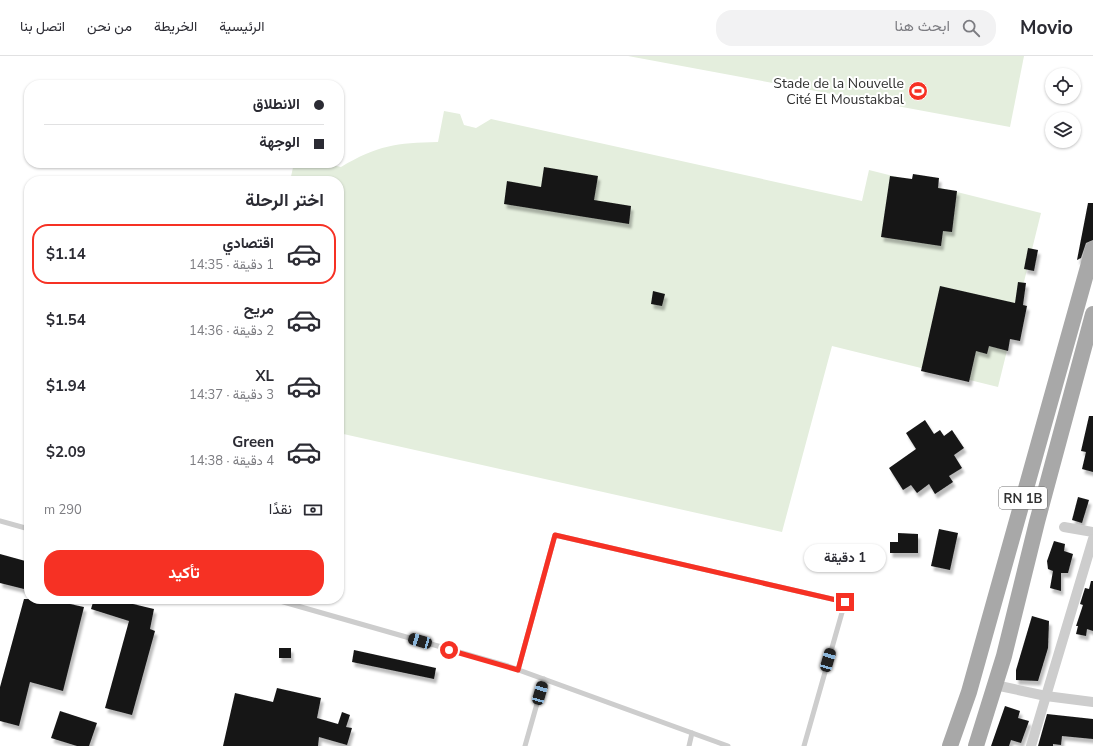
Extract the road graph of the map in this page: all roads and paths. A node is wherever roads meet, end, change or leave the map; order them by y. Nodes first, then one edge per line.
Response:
1 (1093, 249) edge
2 (1093, 314) edge
3 (0, 521) edge
4 (1064, 527) dead end
5 (24, 528) edge
6 (1093, 532) edge
7 (1093, 539) edge
8 (290, 604) edge
9 (518, 670) junction
10 (544, 679) junction
11 (995, 685) junction
12 (1046, 696) junction
13 (1093, 702) edge
14 (692, 733) junction
15 (525, 746) edge
16 (689, 746) edge
17 (728, 746) edge
18 (804, 746) edge
19 (950, 746) edge
20 (976, 746) edge
21 (1031, 746) edge

1 - 19 main road, RN 1B
2 - 11 main road, RN 1B
3 - 5 lane
4 - 6 street
7 - 12 street
8 - 9 lane
9 - 10 lane
9 - 18 lane
10 - 14 lane
10 - 15 lane
11 - 12 street
11 - 20 main road, RN 1B
12 - 13 street
12 - 21 street
14 - 16 lane
14 - 17 lane

